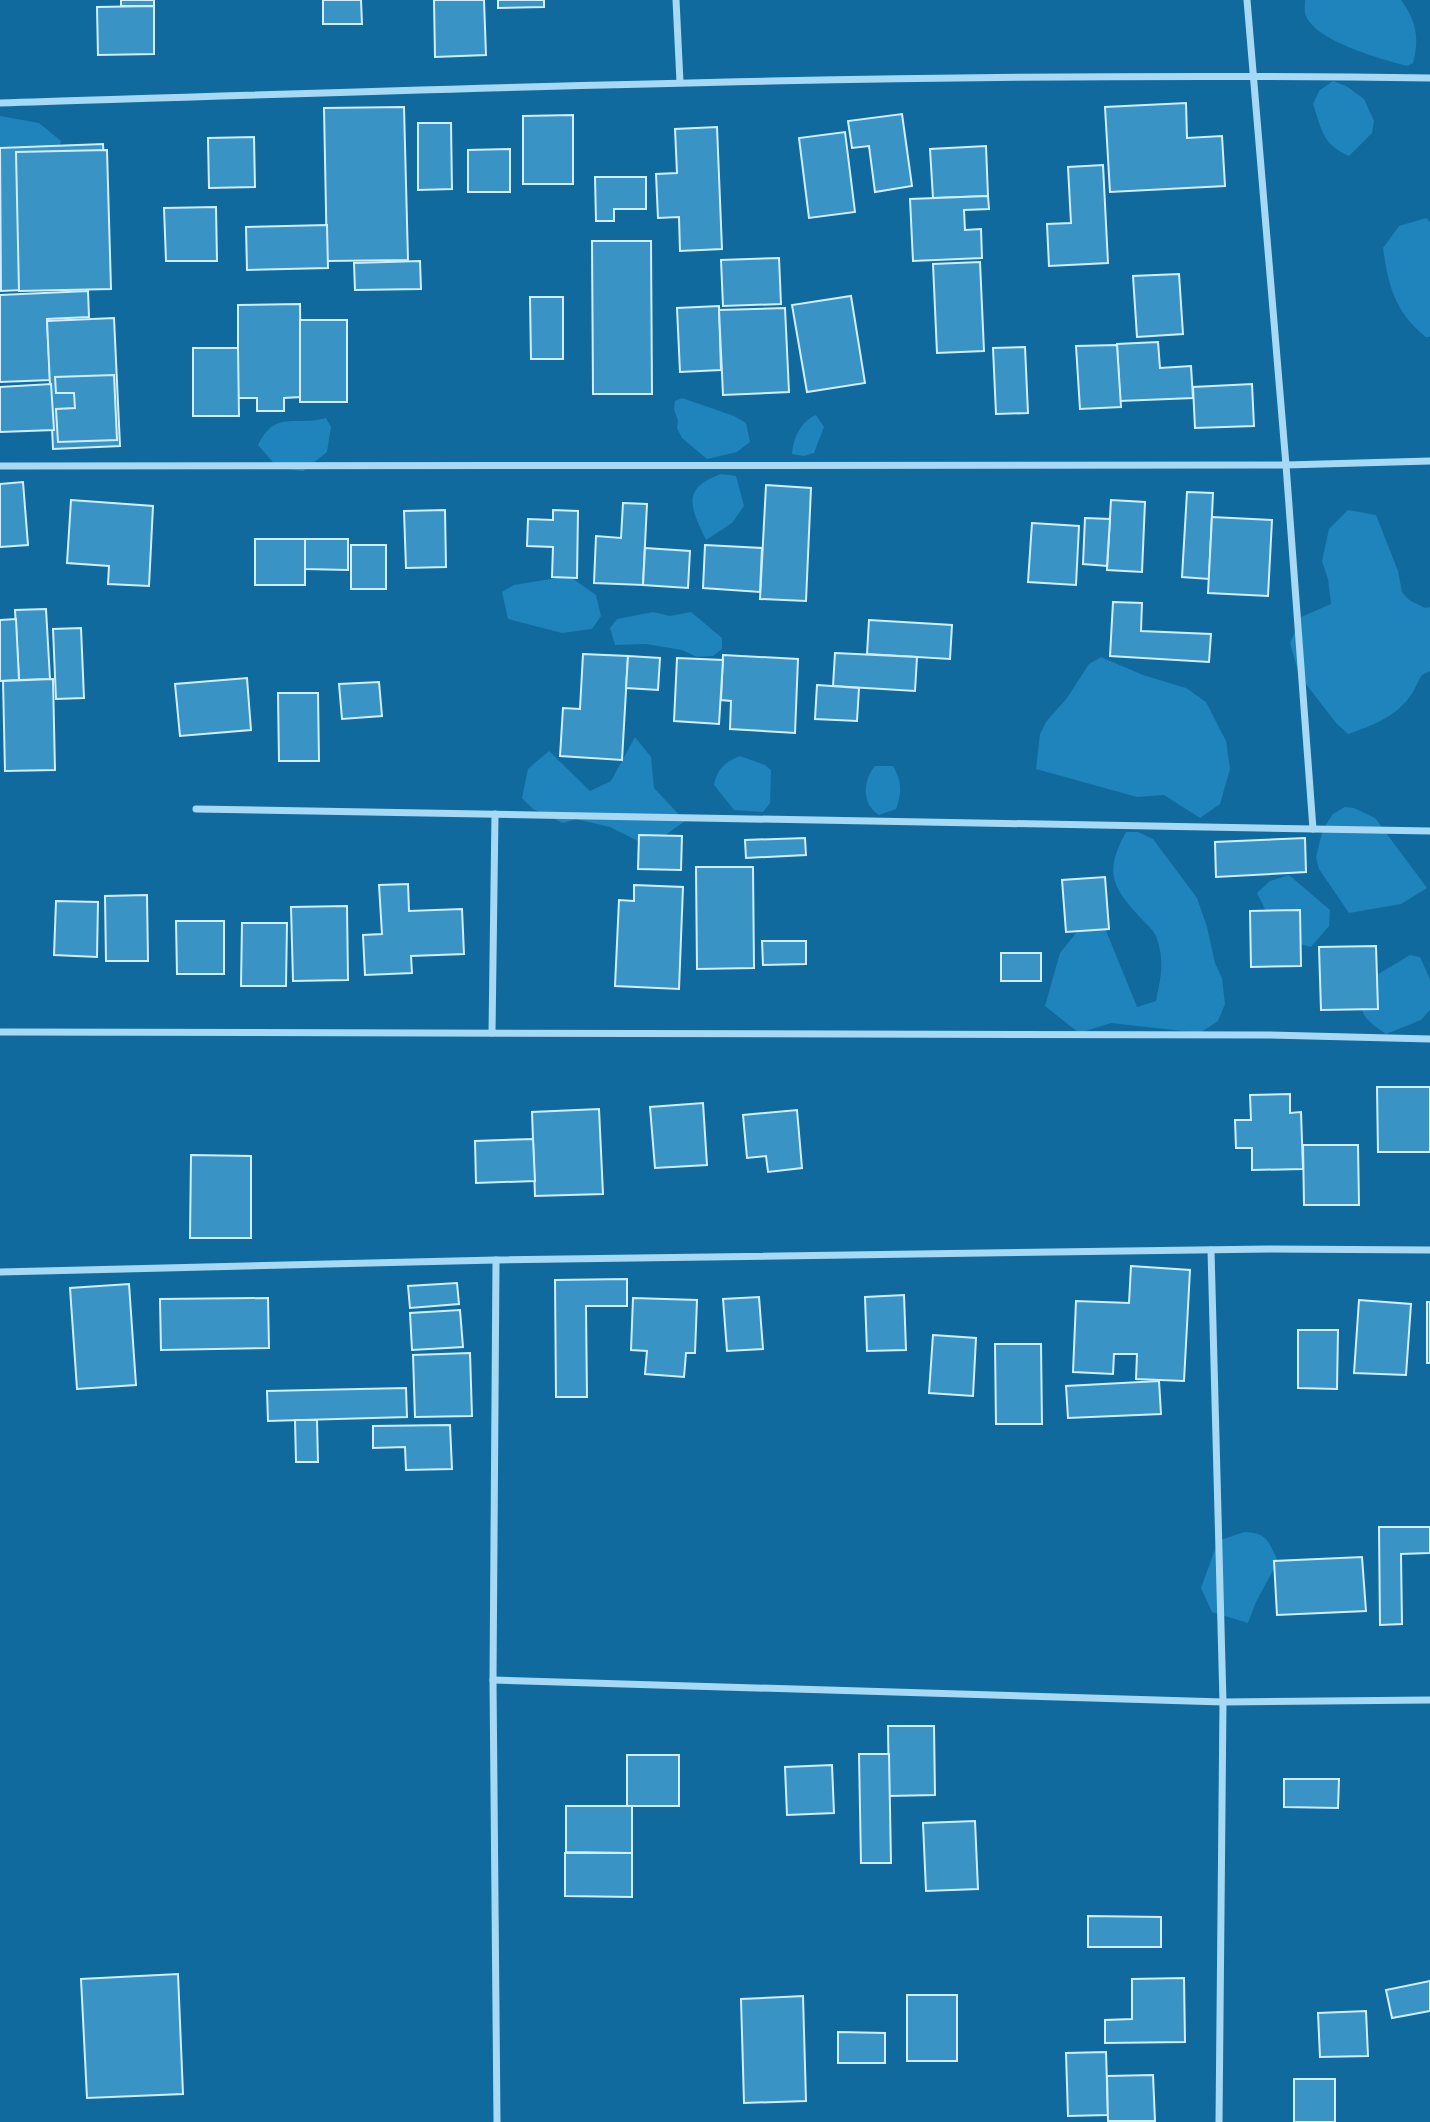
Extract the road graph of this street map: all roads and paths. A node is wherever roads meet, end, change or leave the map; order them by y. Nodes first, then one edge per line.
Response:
1 (676, 0) edge
2 (1247, 0) edge
3 (1254, 75) junction
4 (1430, 78) edge
5 (680, 82) junction
6 (0, 103) edge
7 (1430, 461) edge
8 (1286, 465) junction
9 (0, 466) edge
10 (196, 809) dead end
11 (495, 814) junction
12 (1313, 829) junction
13 (1430, 831) edge
14 (0, 1032) edge
15 (492, 1033) junction
16 (1430, 1039) edge
17 (1211, 1250) junction
18 (1430, 1250) edge
19 (496, 1260) junction
20 (0, 1272) edge
21 (493, 1680) junction
22 (1430, 1700) edge
23 (1223, 1702) junction
24 (497, 2122) edge
25 (1219, 2122) edge

1 - 5 street
2 - 3 street
3 - 4 street
3 - 5 street
3 - 8 street
5 - 6 street
7 - 8 street
8 - 9 street
8 - 12 street
10 - 11 street
11 - 12 street
11 - 15 street
12 - 13 street
14 - 15 street
15 - 16 street
17 - 18 street
17 - 19 street
17 - 23 street
19 - 20 street
19 - 21 street
21 - 23 street
21 - 24 street
22 - 23 street
23 - 25 street

